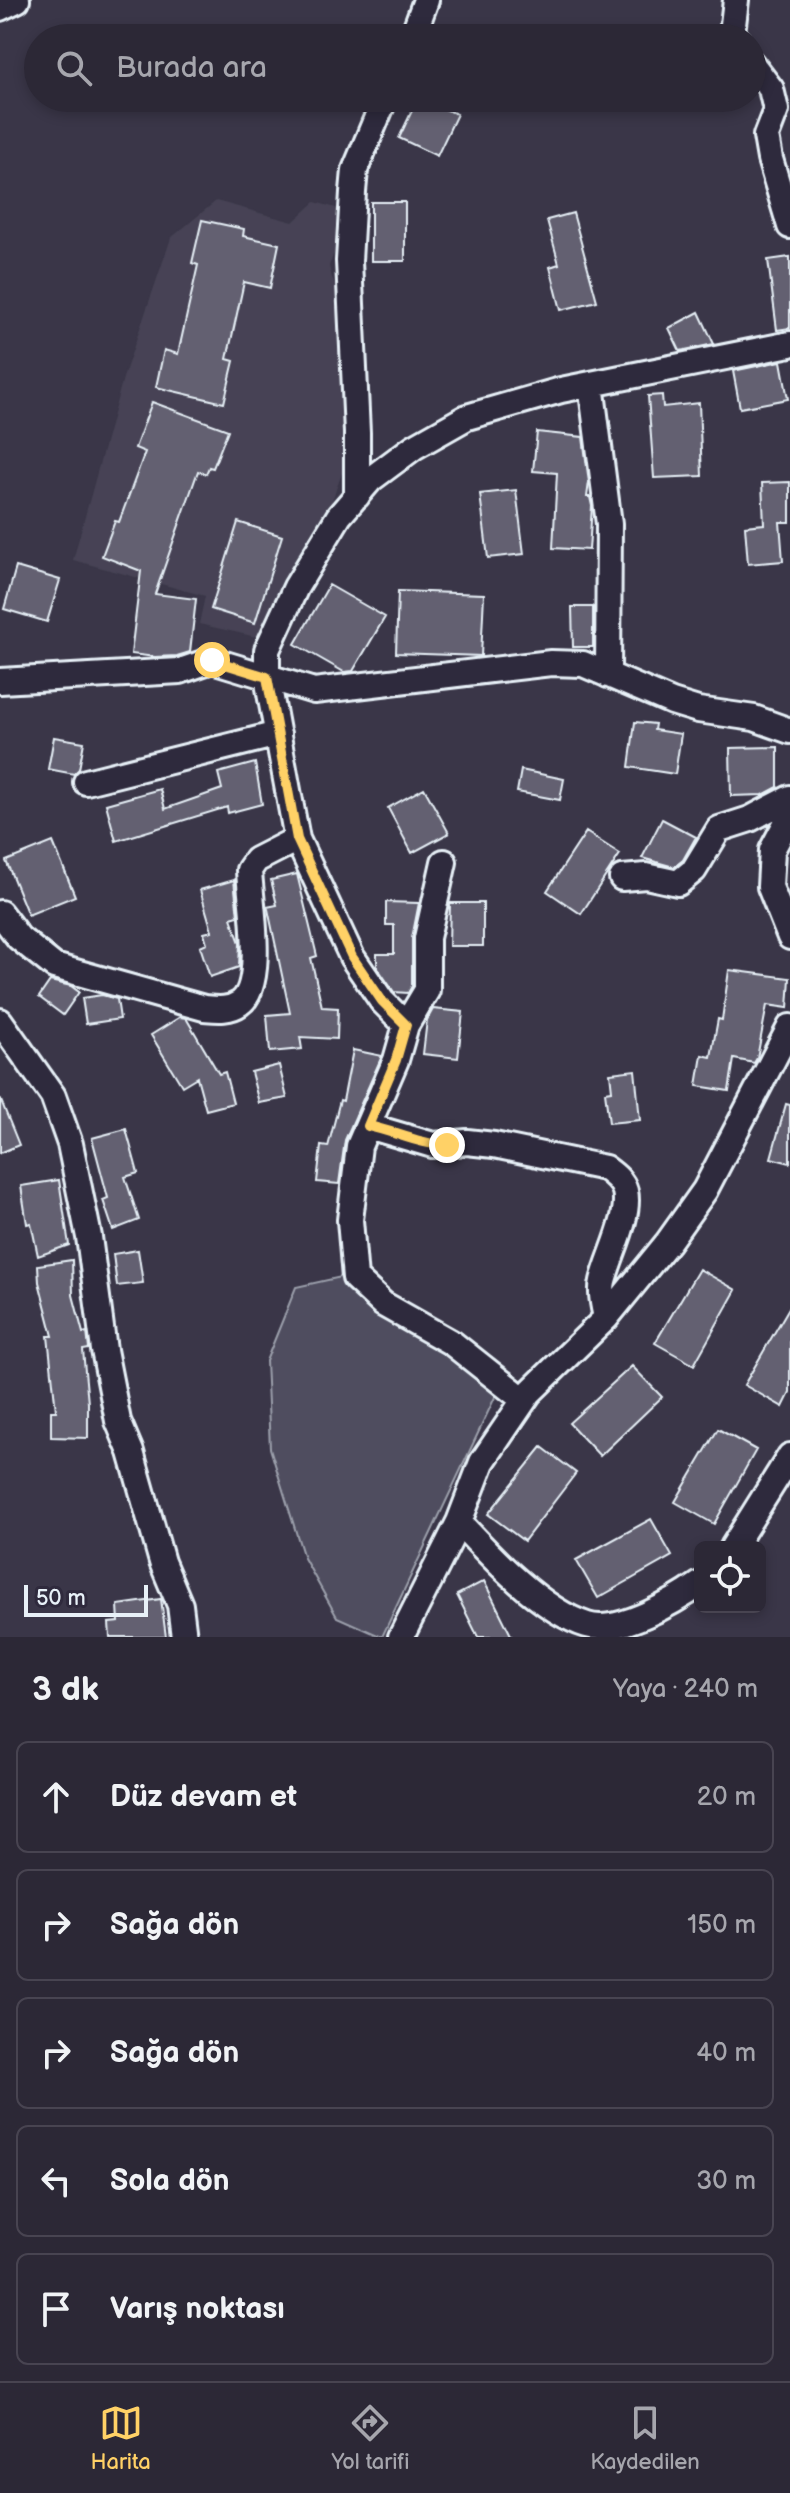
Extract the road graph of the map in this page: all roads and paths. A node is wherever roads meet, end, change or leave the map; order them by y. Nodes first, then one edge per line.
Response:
1 (17, 0) edge
2 (426, 0) edge
3 (736, 0) edge
4 (0, 8) edge
5 (417, 24) edge
6 (733, 24) edge
7 (766, 82) edge
8 (379, 112) edge
9 (790, 226) edge
10 (790, 344) edge
11 (591, 384) junction
12 (357, 496) junction
13 (608, 675) junction
14 (267, 677) junction
15 (0, 681) edge
16 (790, 731) edge
17 (278, 734) junction
18 (86, 782) dead end
19 (790, 798) edge
20 (790, 816) edge
21 (297, 839) junction
22 (444, 862) dead end
23 (622, 878) dead end
24 (0, 913) edge
25 (790, 937) edge
26 (0, 1021) edge
27 (406, 1025) junction
28 (790, 1027) edge
29 (368, 1126) junction
30 (606, 1318) junction
31 (524, 1400) junction
32 (790, 1456) edge
33 (459, 1522) junction
34 (737, 1541) edge
35 (694, 1588) edge
36 (184, 1637) edge
37 (401, 1637) edge

1 - 4 street
2 - 5 street
3 - 6 street
7 - 9 street
8 - 12 street
10 - 11 street
11 - 12 street
11 - 13 street
12 - 14 street
13 - 14 street
13 - 16 street
14 - 15 street
14 - 17 street
17 - 18 street
17 - 21 street
19 - 23 street
20 - 25 street
21 - 24 street
21 - 27 street
22 - 27 street
26 - 36 street
27 - 29 street
28 - 30 street
29 - 30 street
29 - 31 street
30 - 31 street
31 - 33 street
32 - 34 street
33 - 35 street
33 - 37 street

